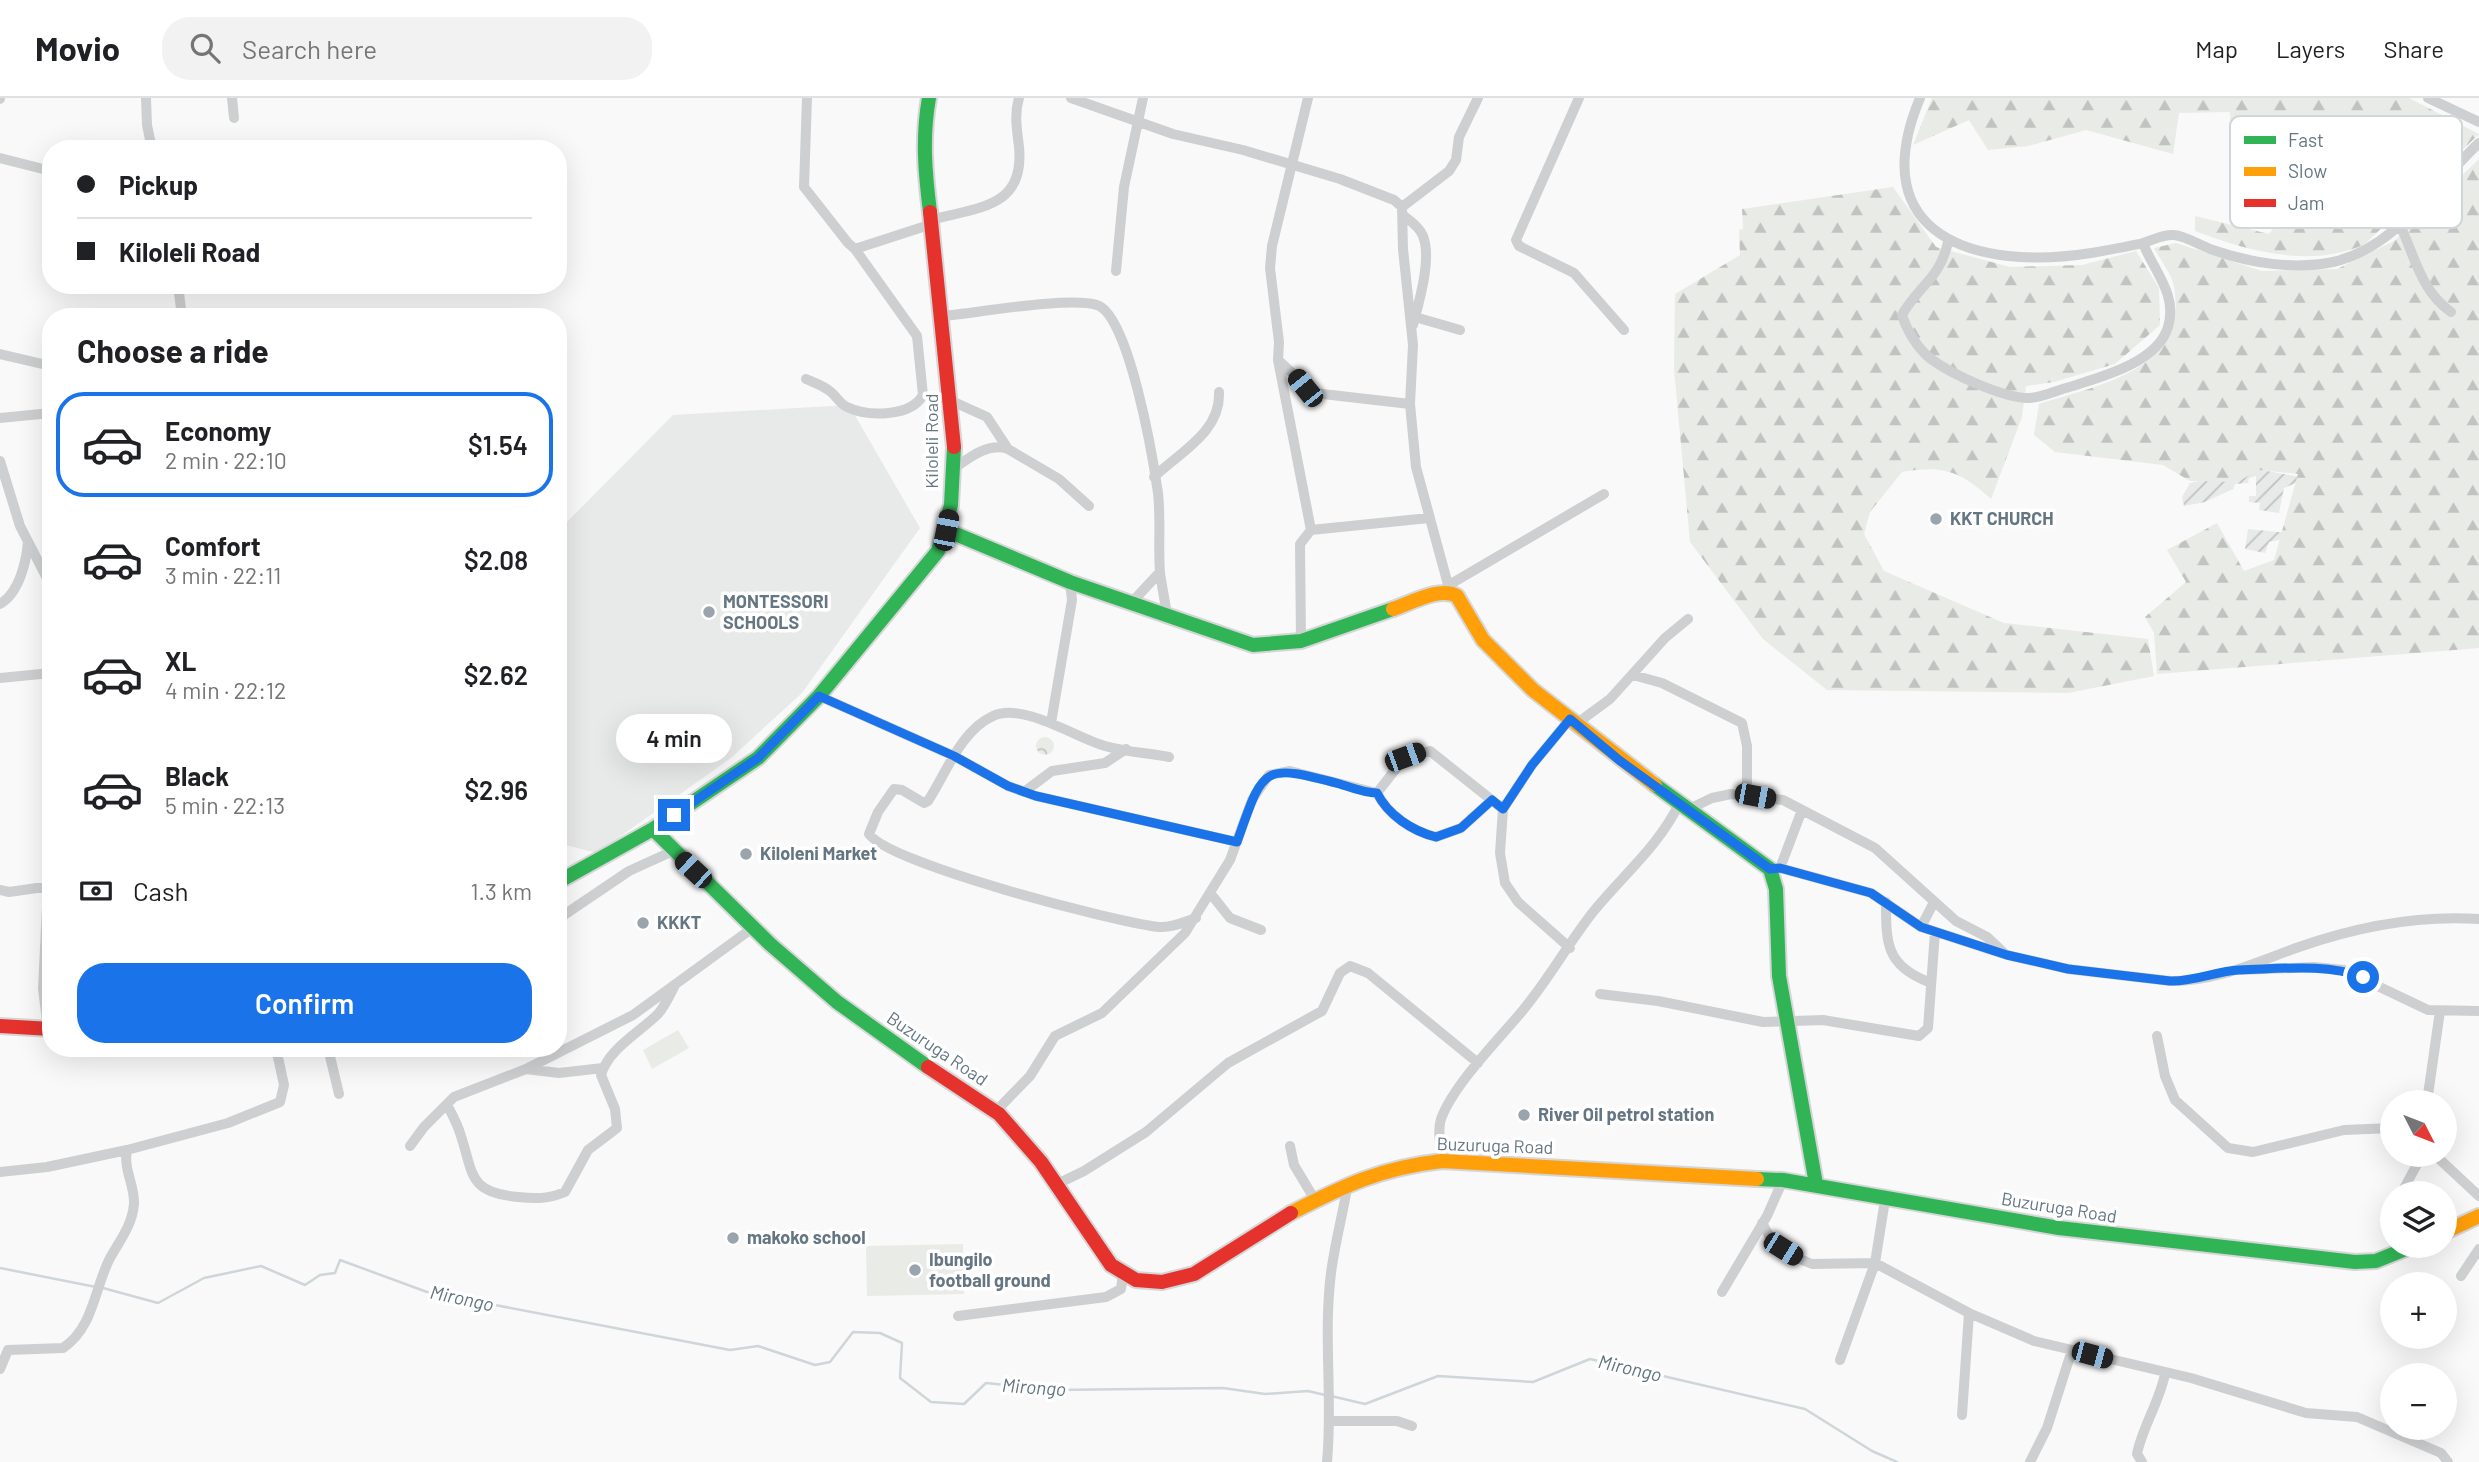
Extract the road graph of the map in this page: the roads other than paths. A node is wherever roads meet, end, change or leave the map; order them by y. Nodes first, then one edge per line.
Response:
1 (146, 98) edge
2 (232, 98) edge
3 (807, 98) edge
4 (929, 98) edge
5 (1019, 98) edge
6 (1071, 98) edge
7 (1143, 98) edge
8 (1308, 98) edge
9 (1478, 98) edge
10 (1579, 98) edge
11 (1920, 98) edge
12 (2428, 98) edge
13 (234, 118) dead end
14 (1136, 119) junction
15 (2479, 122) edge
16 (150, 140) edge
17 (2479, 143) edge
18 (0, 158) edge
19 (2462, 161) edge
20 (1292, 166) junction
21 (42, 169) edge
22 (1403, 211) junction
23 (932, 222) junction
24 (2396, 228) edge
25 (2401, 228) edge
26 (1948, 242) junction
27 (2143, 243) junction
28 (855, 249) junction
29 (1116, 271) dead end
30 (2451, 312) dead end
31 (943, 316) junction
32 (1415, 317) junction
33 (1412, 330) junction
34 (1460, 330) dead end
35 (1624, 330) dead end
36 (0, 354) edge
37 (1278, 360) junction
38 (42, 364) edge
39 (807, 379) dead end
40 (1219, 392) dead end
41 (954, 402) junction
42 (1410, 404) junction
43 (42, 414) edge
44 (0, 418) edge
45 (1008, 449) junction
46 (0, 461) edge
47 (953, 469) junction
48 (1154, 477) junction
49 (1604, 494) dead end
50 (1088, 506) dead end
51 (1429, 518) junction
52 (946, 530) junction
53 (1311, 530) junction
54 (28, 542) junction
55 (42, 569) edge
56 (1160, 572) junction
57 (1070, 582) junction
58 (1450, 588) junction
59 (1133, 601) junction
60 (0, 604) edge
61 (1167, 615) junction
62 (1688, 619) dead end
63 (1301, 641) junction
64 (42, 674) edge
65 (1633, 676) junction
66 (0, 678) edge
67 (819, 696) junction
68 (1573, 722) junction
69 (1051, 723) junction
70 (1126, 749) junction
71 (954, 756) junction
72 (1169, 757) dead end
73 (1024, 792) junction
74 (1377, 793) junction
75 (1747, 795) junction
76 (1492, 800) junction
77 (1683, 807) junction
78 (1503, 809) junction
79 (1802, 810) junction
80 (653, 830) junction
81 (1237, 842) junction
82 (673, 851) junction
83 (1775, 869) junction
84 (567, 877) edge
85 (42, 887) edge
86 (0, 890) edge
87 (1211, 894) junction
88 (1886, 902) junction
89 (1934, 902) junction
90 (567, 913) edge
91 (1196, 918) junction
92 (2479, 919) edge
93 (754, 927) junction
94 (1921, 927) junction
95 (1262, 930) dead end
96 (1935, 932) junction
97 (1570, 948) junction
98 (2007, 955) junction
99 (2239, 970) junction
100 (1929, 982) junction
101 (675, 985) junction
102 (1600, 995) dead end
103 (2440, 1011) junction
104 (2479, 1011) edge
105 (1787, 1021) junction
106 (0, 1027) edge
107 (42, 1029) edge
108 (2157, 1036) dead end
109 (567, 1048) edge
110 (278, 1057) edge
111 (330, 1057) edge
112 (550, 1057) edge
113 (1478, 1063) junction
114 (603, 1068) junction
115 (526, 1069) junction
116 (2429, 1090) edge
117 (339, 1094) dead end
118 (447, 1104) junction
119 (996, 1111) junction
120 (2380, 1128) edge
121 (410, 1146) dead end
122 (1290, 1146) dead end
123 (127, 1150) junction
124 (1442, 1161) junction
125 (2448, 1167) edge
126 (0, 1172) edge
127 (1783, 1180) junction
128 (1349, 1183) junction
129 (1816, 1184) junction
130 (1055, 1185) junction
131 (2479, 1196) edge
132 (1315, 1200) junction
133 (1885, 1200) junction
134 (2479, 1216) edge
135 (1762, 1223) junction
136 (2457, 1226) edge
137 (2479, 1249) edge
138 (2383, 1258) edge
139 (1875, 1263) junction
140 (1123, 1273) junction
141 (2461, 1276) dead end
142 (1722, 1292) dead end
143 (1969, 1313) junction
144 (958, 1315) dead end
145 (4, 1350) edge
146 (2072, 1350) junction
147 (1840, 1360) dead end
148 (0, 1369) edge
149 (2165, 1374) junction
150 (1962, 1415) dead end
151 (1331, 1421) junction
152 (1412, 1426) dead end
153 (1326, 1462) edge
154 (2030, 1462) edge
155 (2142, 1462) edge
156 (2448, 1462) edge

1 - 16 street
2 - 13 street
3 - 28 street
4 - 23 main road, Kiloleli Road
5 - 23 street
6 - 14 street
7 - 14 street
8 - 20 street
9 - 22 street
10 - 35 street
11 - 26 street
12 - 15 street
14 - 20 street
14 - 29 street
17 - 19 street
18 - 21 street
20 - 22 street
20 - 37 street
22 - 32 street
22 - 33 street
23 - 28 street
23 - 31 main road, Kiloleli Road
24 - 27 street
25 - 30 street
26 - 27 street
26 - 27 street
28 - 39 street
31 - 41 main road, Kiloleli Road
31 - 48 street
32 - 33 street
32 - 34 street
33 - 42 street
36 - 38 street
37 - 42 street
37 - 53 street
40 - 48 street
41 - 45 street
41 - 47 main road, Kiloleli Road
42 - 51 street
43 - 44 street
45 - 47 street
45 - 50 street
46 - 54 street
47 - 52 main road, Kiloleli Road
48 - 56 street
49 - 58 street
51 - 53 street
51 - 58 street
52 - 57 main road
52 - 67 main road, Kiloleli Road
53 - 63 street
54 - 55 street
54 - 60 street
56 - 59 street
56 - 61 street
57 - 59 main road
57 - 69 street
58 - 63 main road
58 - 68 main road
59 - 61 main road
61 - 63 main road
62 - 65 street
64 - 66 street
65 - 68 street
65 - 75 street
67 - 71 street
67 - 80 main road, Kiloleli Road
68 - 77 main road
68 - 78 street
69 - 70 street
69 - 71 street
70 - 72 street
70 - 73 street
71 - 73 street
71 - 91 street
73 - 81 street
74 - 76 street
74 - 76 street
74 - 81 street
75 - 77 street
75 - 79 street
76 - 78 street
77 - 83 main road
77 - 97 street
78 - 97 street
79 - 83 street
79 - 89 street
80 - 82 main road, Buzuruga Road
80 - 84 main road, Kiloleli Road
81 - 87 street
82 - 90 street
82 - 93 main road, Buzuruga Road
83 - 88 street
83 - 105 main road
85 - 86 street
87 - 91 street
87 - 95 street
88 - 94 street
88 - 100 street
89 - 94 street
89 - 98 street
91 - 119 street
92 - 99 street
93 - 101 street
93 - 119 main road, Buzuruga Road
94 - 96 street
96 - 98 street
96 - 100 street
97 - 113 street
98 - 99 street
99 - 103 street
100 - 105 street
101 - 109 street
101 - 114 street
102 - 105 street
103 - 104 street
103 - 116 street
105 - 129 main road
106 - 107 main road
108 - 120 street
110 - 123 street
111 - 117 street
112 - 115 street
113 - 124 street
113 - 130 street
114 - 115 street
114 - 118 street
115 - 118 street
118 - 121 street
119 - 130 main road, Buzuruga Road
122 - 132 street
123 - 126 street
123 - 145 street
124 - 127 main road, Buzuruga Road
124 - 128 main road, Buzuruga Road
125 - 131 street
127 - 129 main road, Buzuruga Road
127 - 135 street
128 - 132 main road, Buzuruga Road
128 - 151 street
129 - 133 main road, Buzuruga Road
130 - 140 main road, Buzuruga Road
132 - 140 main road, Buzuruga Road
133 - 138 main road, Buzuruga Road
133 - 139 street
134 - 136 main road
135 - 139 street
135 - 142 street
137 - 141 street
139 - 143 street
139 - 147 street
140 - 144 street
143 - 146 street
143 - 150 street
145 - 148 street
146 - 149 street
146 - 154 street
149 - 155 street
149 - 156 street
151 - 152 street
151 - 153 street

